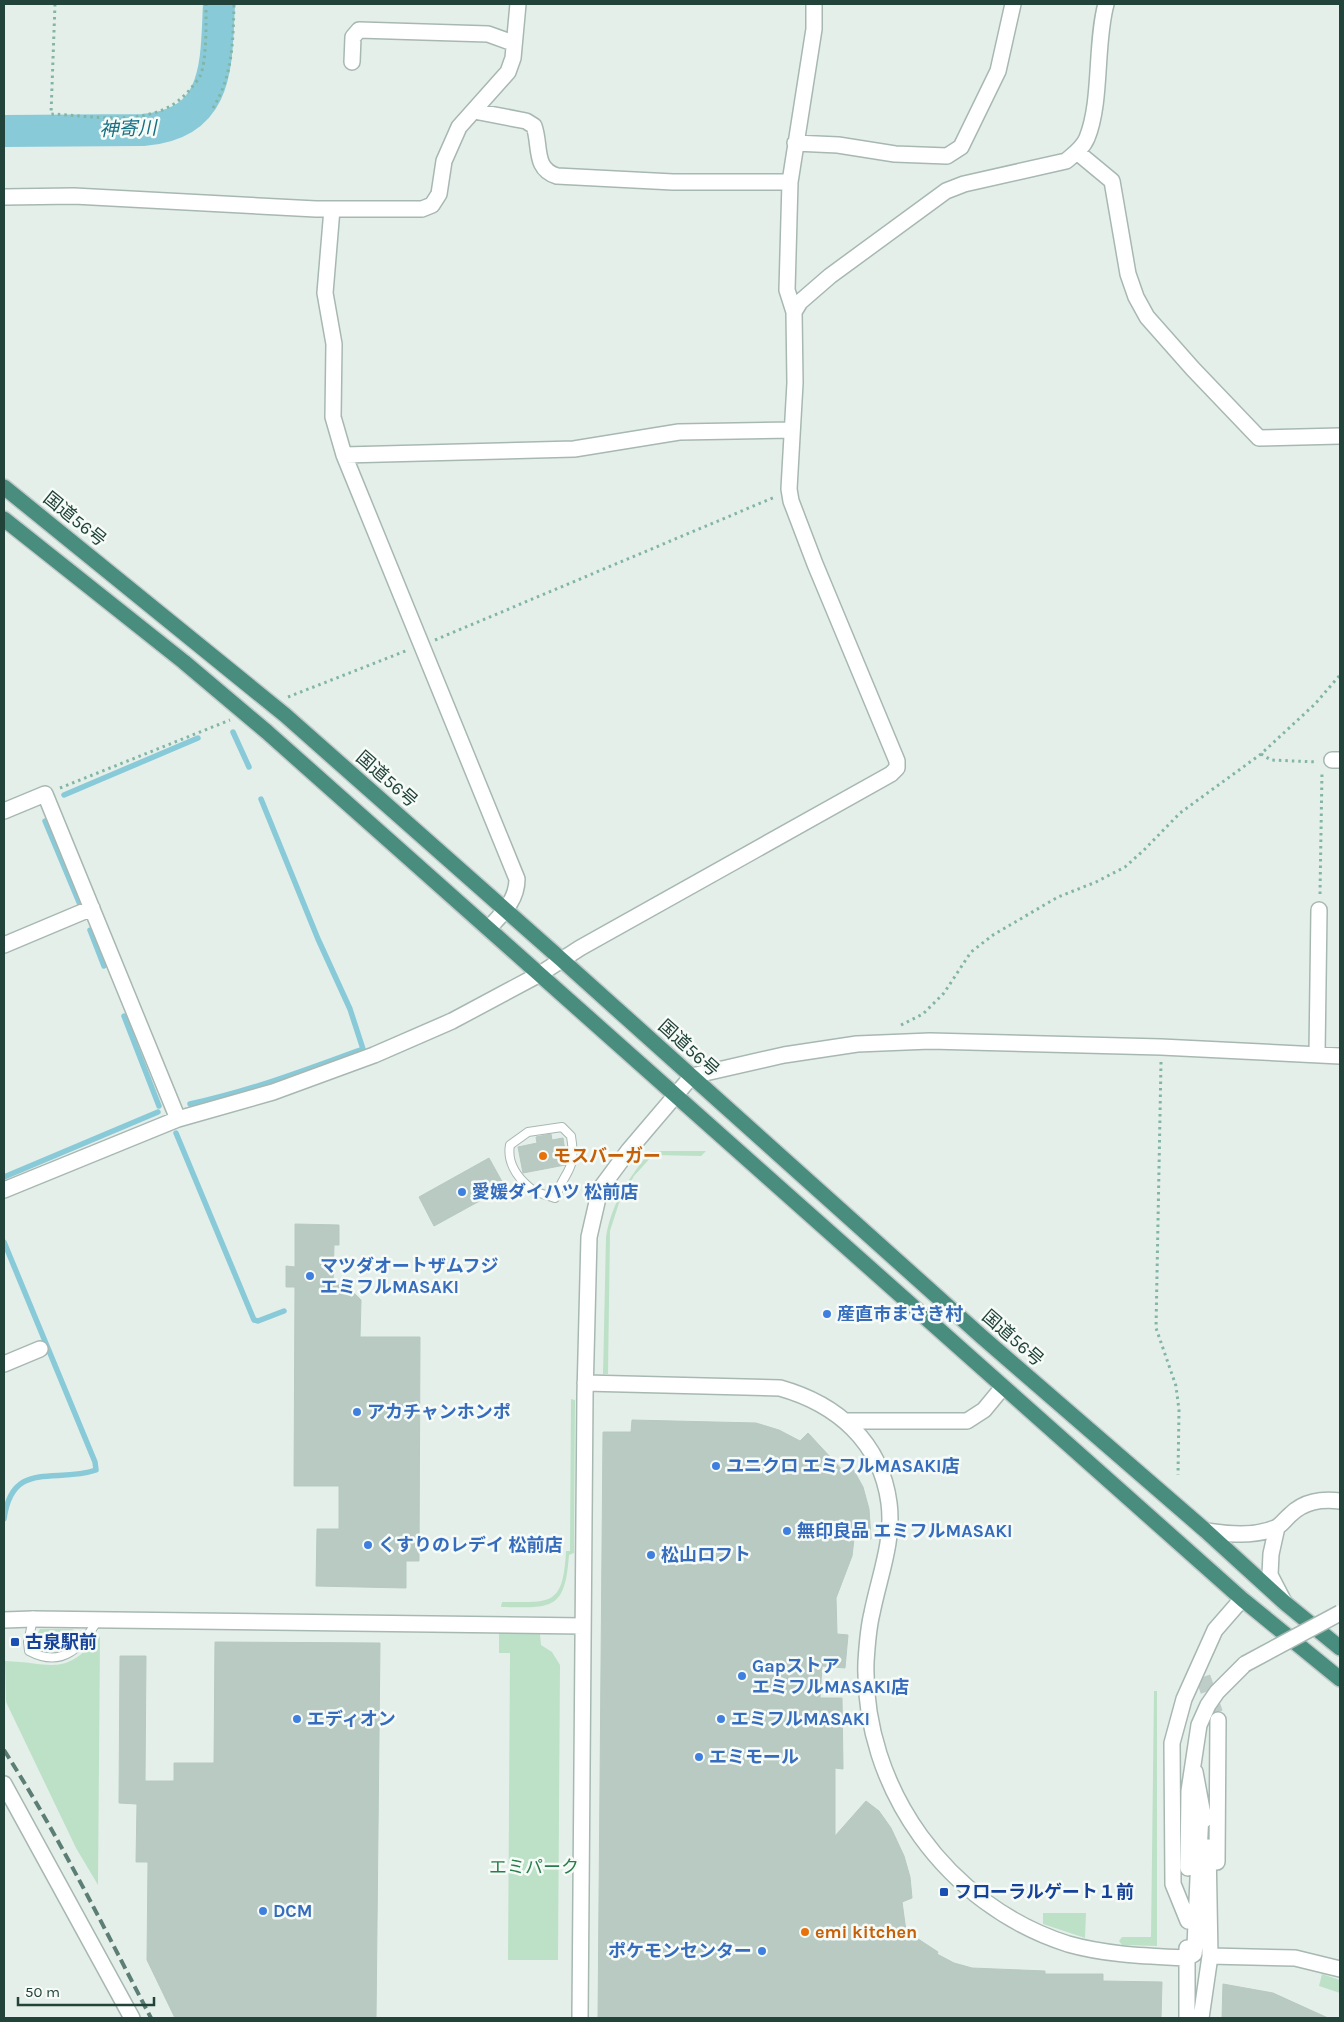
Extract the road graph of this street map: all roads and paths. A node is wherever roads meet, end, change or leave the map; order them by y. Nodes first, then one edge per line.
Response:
1 (54, 4) edge
2 (206, 4) edge
3 (234, 4) edge
4 (518, 4) edge
5 (814, 4) edge
6 (1013, 4) edge
7 (1106, 4) edge
8 (513, 43) junction
9 (352, 62) dead end
10 (213, 108) dead end
11 (474, 110) junction
12 (795, 143) junction
13 (1077, 152) junction
14 (790, 182) junction
15 (4, 197) edge
16 (332, 209) junction
17 (794, 312) junction
18 (792, 430) junction
19 (1340, 436) edge
20 (344, 455) junction
21 (4, 488) edge
22 (789, 491) junction
23 (4, 519) edge
24 (422, 645) junction
25 (1340, 675) edge
26 (271, 704) junction
27 (247, 714) junction
28 (1261, 754) junction
29 (45, 794) junction
30 (4, 811) edge
31 (92, 908) junction
32 (506, 909) junction
33 (1319, 910) joint
34 (489, 928) junction
35 (4, 945) edge
36 (562, 960) junction
37 (540, 974) junction
38 (895, 1027) dead end
39 (1161, 1047) junction
40 (1317, 1054) junction
41 (1340, 1056) edge
42 (692, 1076) junction
43 (676, 1094) junction
44 (178, 1119) junction
45 (4, 1190) edge
46 (555, 1198) joint
47 (40, 1349) dead end
48 (4, 1364) edge
49 (585, 1383) junction
50 (1003, 1387) junction
51 (846, 1421) junction
52 (1178, 1475) dead end
53 (1340, 1501) edge
54 (1277, 1527) junction
55 (1206, 1531) junction
56 (1242, 1599) junction
57 (1285, 1603) junction
58 (1340, 1613) edge
59 (33, 1619) junction
60 (4, 1620) edge
61 (98, 1620) junction
62 (582, 1626) junction
63 (1340, 1648) edge
64 (1340, 1679) edge
65 (1218, 1720) tunnel mouth
66 (1194, 1768) junction
67 (4, 1784) edge
68 (1201, 1811) junction
69 (1188, 1921) junction
70 (1211, 1926) junction
71 (1210, 1956) junction
72 (1187, 1958) junction
73 (1340, 1968) edge
74 (132, 2018) edge
75 (580, 2018) edge
76 (1187, 2018) edge
77 (1201, 2018) edge

1 - 2 path
3 - 10 path
4 - 8 street
5 - 12 street
6 - 12 street
7 - 13 street
8 - 9 street
8 - 11 street
11 - 14 street
11 - 16 street
12 - 14 street
13 - 17 street
13 - 19 street
14 - 17 street
15 - 16 street
16 - 20 street
17 - 18 street
18 - 20 street
18 - 22 street
20 - 24 street
21 - 26 highway, 国道56号
22 - 24 path
22 - 36 street
23 - 27 highway
24 - 26 path
24 - 32 street
25 - 28 path
26 - 32 highway, 国道56号
27 - 29 path
27 - 34 highway
28 - 33 path
28 - 38 path
29 - 30 street
29 - 31 street
31 - 35 street
31 - 44 street
32 - 34 street
32 - 36 highway, 国道56号
33 - 40 street
34 - 37 highway
36 - 37 street
36 - 42 highway, 国道56号
37 - 43 highway
37 - 44 street
39 - 40 street
39 - 42 street
39 - 52 path
40 - 41 street
42 - 43 street
42 - 55 highway, 国道56号
43 - 49 street
43 - 50 highway
44 - 45 street
46 - 46 lane
47 - 48 street
49 - 51 street
49 - 62 street
50 - 51 street
50 - 56 highway
51 - 72 street
53 - 54 street
54 - 55 street
54 - 57 street
55 - 57 highway, 国道56号
56 - 64 highway
56 - 69 street
57 - 63 highway, 国道56号
58 - 66 street, bridge
59 - 60 street
59 - 61 street
59 - 61 lane
61 - 62 street
62 - 75 street
65 - 70 street
66 - 68 street
66 - 69 street
67 - 74 street
68 - 70 street
68 - 72 street
69 - 72 street
70 - 71 street
71 - 73 street
71 - 77 street
72 - 76 street

